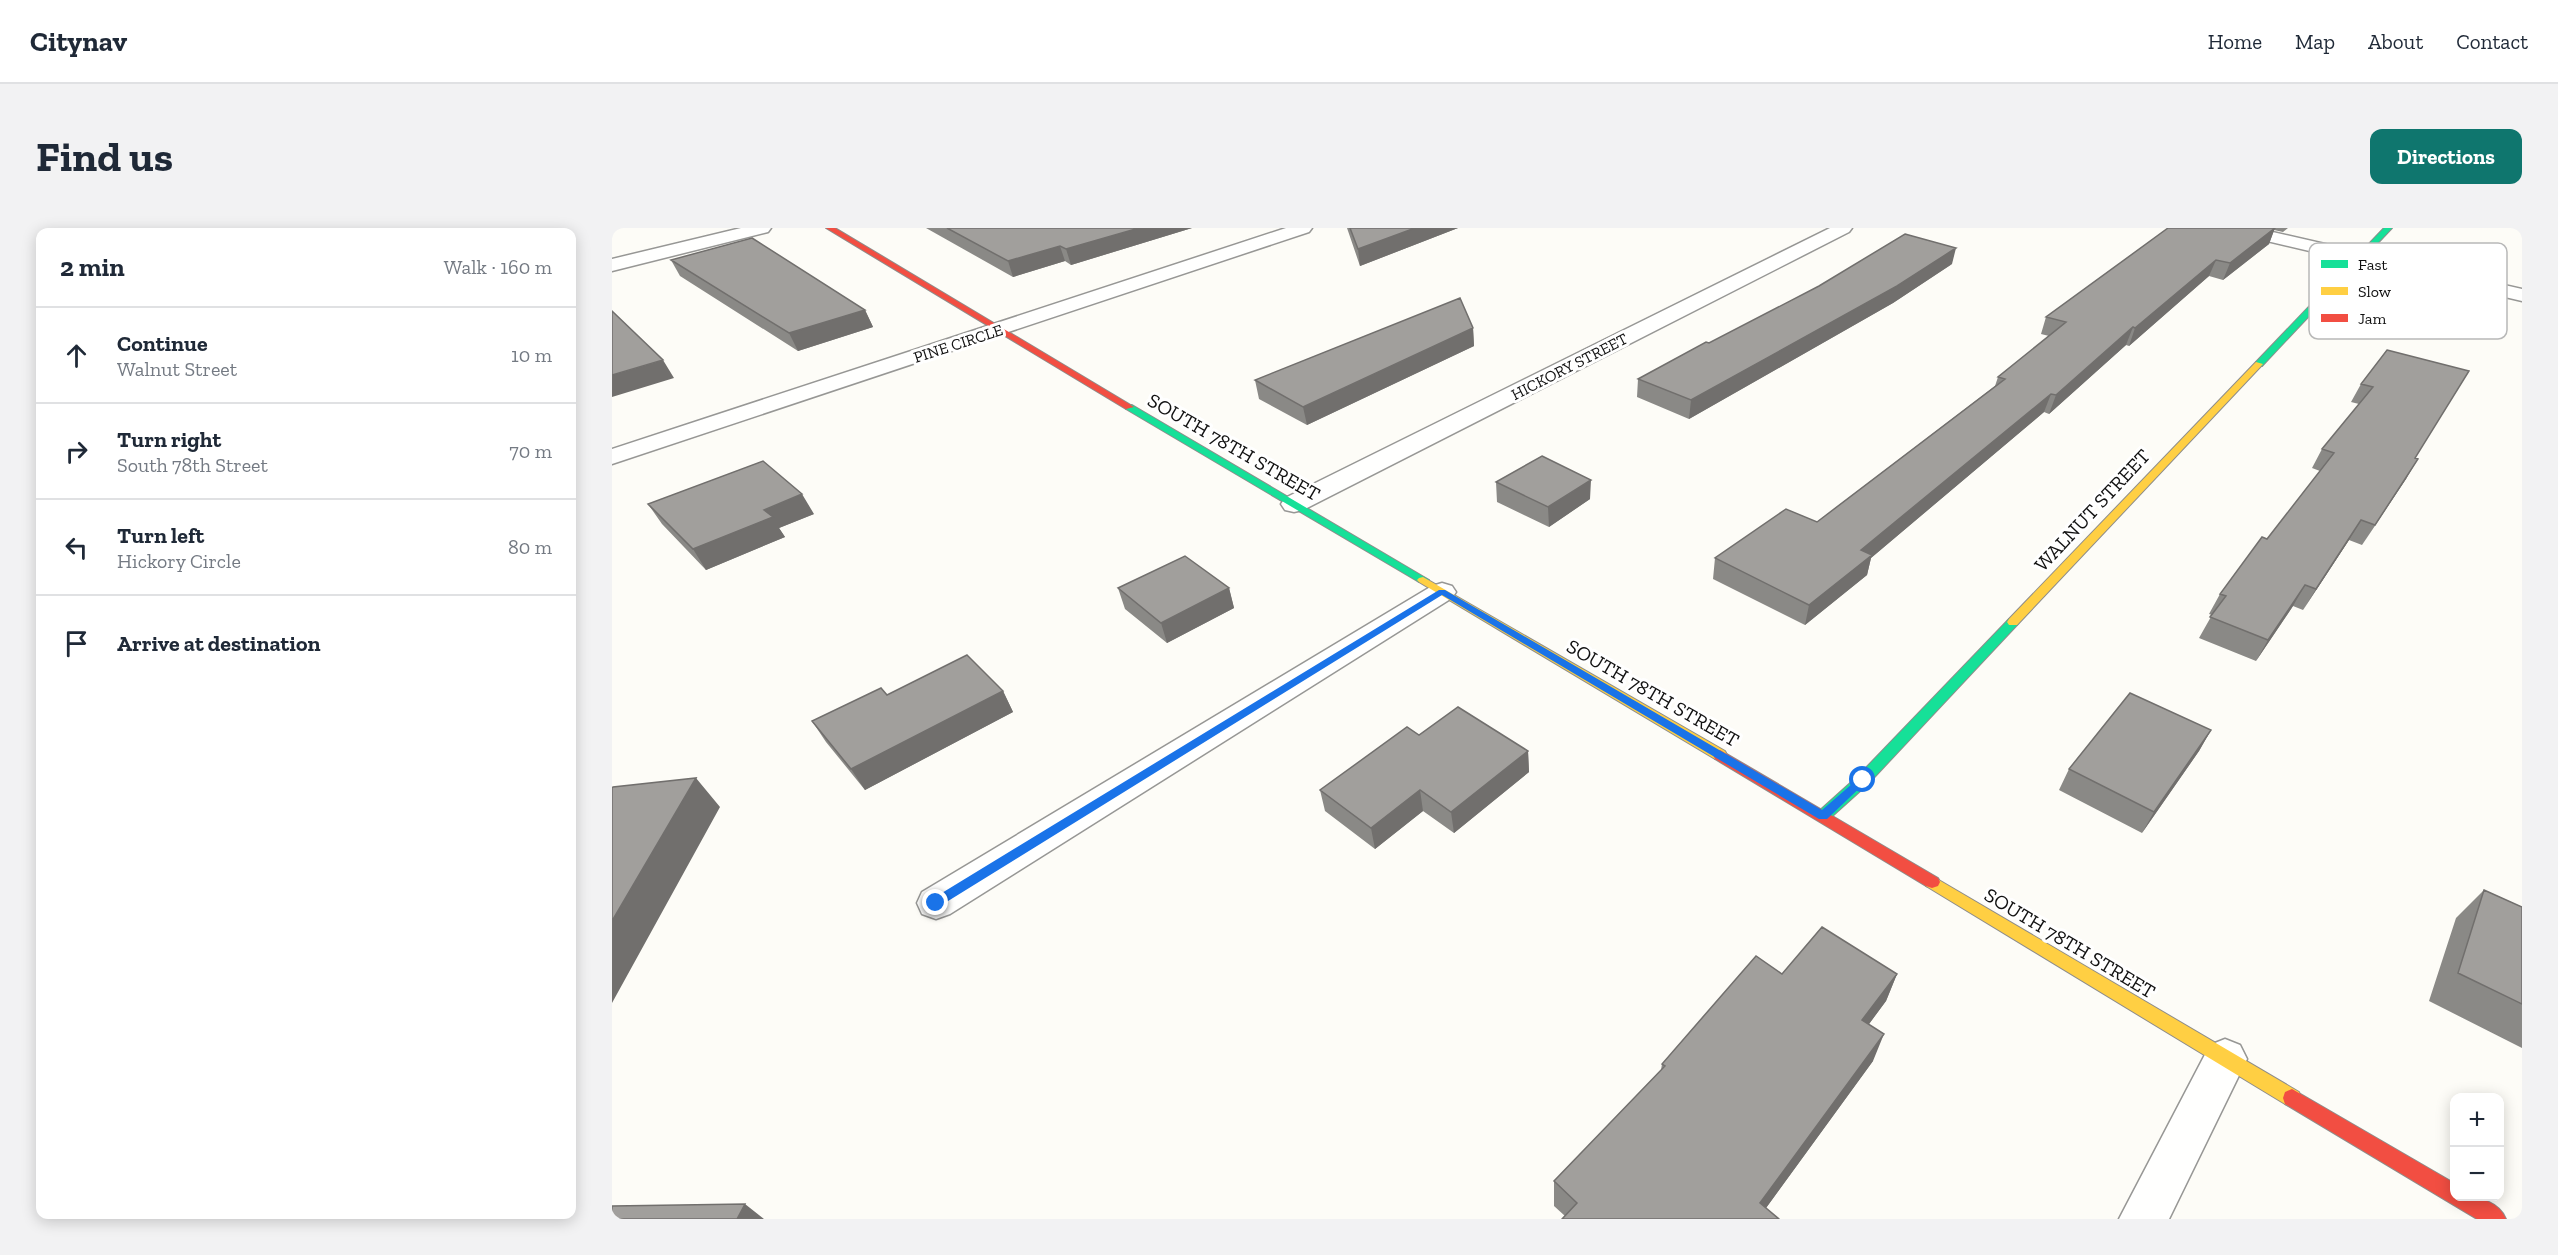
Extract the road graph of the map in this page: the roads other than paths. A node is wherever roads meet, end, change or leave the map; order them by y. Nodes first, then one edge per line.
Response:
1 (762, 228) edge
2 (830, 228) edge
3 (1303, 228) edge
4 (1843, 228) edge
5 (2233, 228) edge
6 (2388, 228) edge
7 (2372, 243) edge
8 (2309, 246) edge
9 (612, 265) edge
10 (2507, 292) edge
11 (2522, 295) edge
12 (2309, 309) edge
13 (998, 330) junction
14 (612, 457) edge
15 (1294, 504) junction
16 (1442, 592) junction
17 (1823, 816) junction
18 (936, 903) dead end
19 (2225, 1059) junction
20 (2450, 1192) edge
21 (2465, 1201) edge
22 (2143, 1219) edge
23 (2496, 1219) edge

1 - 9 street
2 - 13 main road, SOUTH 78TH STREET
3 - 13 street, PINE CIRCLE
4 - 15 street, HICKORY STREET
5 - 8 street
6 - 7 main road, WALNUT STREET
10 - 11 street
12 - 17 main road, WALNUT STREET
13 - 14 street, PINE CIRCLE
13 - 15 main road, SOUTH 78TH STREET
15 - 16 main road, SOUTH 78TH STREET
16 - 17 main road, SOUTH 78TH STREET
16 - 18 street
17 - 19 main road, SOUTH 78TH STREET
19 - 20 main road, SOUTH 78TH STREET
19 - 22 street
21 - 23 main road, SOUTH 78TH STREET

